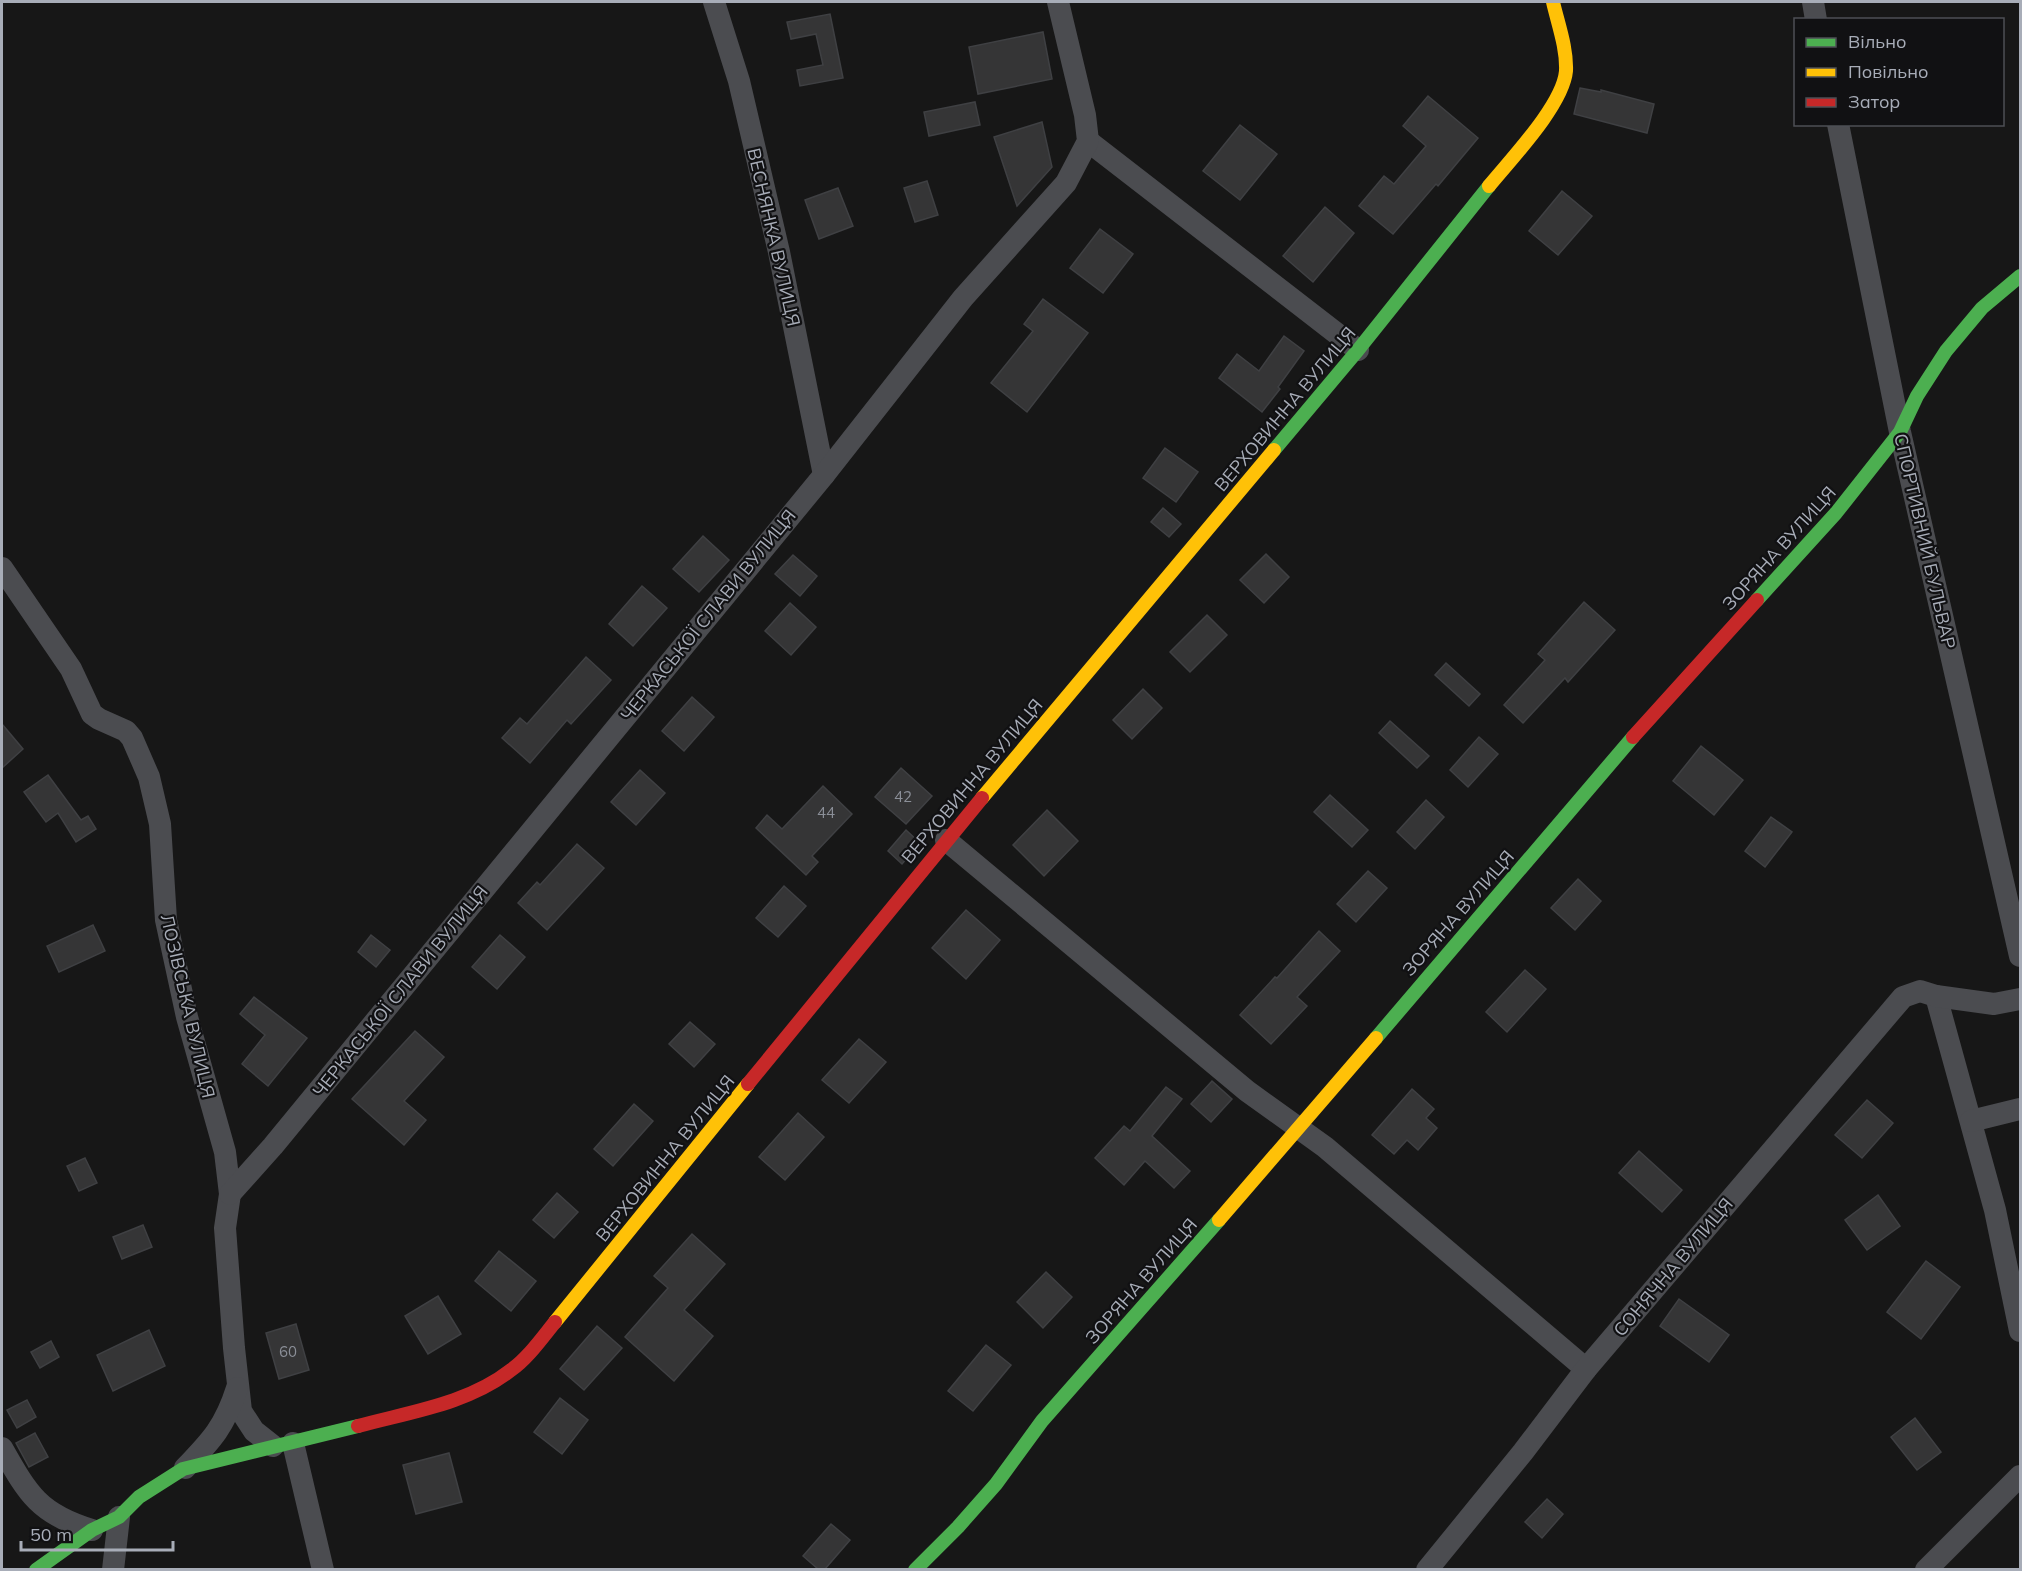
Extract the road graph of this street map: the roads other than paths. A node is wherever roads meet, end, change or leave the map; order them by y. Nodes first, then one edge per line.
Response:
1 (714, 2) edge
2 (1058, 2) edge
3 (1553, 2) edge
4 (1813, 2) edge
5 (1816, 18) edge
6 (1838, 126) edge
7 (1088, 141) junction
8 (2020, 276) edge
9 (1358, 350) junction
10 (1900, 432) junction
11 (824, 475) junction
12 (2, 568) edge
13 (946, 840) junction
14 (2020, 956) edge
15 (1936, 996) junction
16 (2020, 999) edge
17 (2020, 1109) edge
18 (1971, 1121) junction
19 (1299, 1129) junction
20 (230, 1194) junction
21 (2020, 1331) edge
22 (1586, 1369) junction
23 (238, 1384) junction
24 (283, 1444) junction
25 (2, 1448) edge
26 (183, 1469) junction
27 (2020, 1476) edge
28 (119, 1517) junction
29 (92, 1530) junction
30 (36, 1569) edge
31 (113, 1569) edge
32 (323, 1569) edge
33 (915, 1569) edge
34 (1427, 1569) edge
35 (1926, 1569) edge

1 - 11 street, ВЕСНЯНКА ВУЛИЦЯ
2 - 7 street
3 - 9 street, ВЕРХОВИННА ВУЛИЦЯ
4 - 5 street
6 - 10 street, СПОРТИВНИЙ БУЛЬВАР
7 - 9 street
7 - 11 street, ЧЕРКАСЬКОЇ СЛАВИ ВУЛИЦЯ
8 - 10 street, ЗОРЯНА ВУЛИЦЯ
9 - 13 street, ВЕРХОВИННА ВУЛИЦЯ
10 - 14 street, СПОРТИВНИЙ БУЛЬВАР
10 - 19 street, ЗОРЯНА ВУЛИЦЯ
11 - 20 street, ЧЕРКАСЬКОЇ СЛАВИ ВУЛИЦЯ
12 - 20 street, ЛОЗІВСЬКА ВУЛИЦЯ
13 - 19 street
13 - 24 street, ВЕРХОВИННА ВУЛИЦЯ
15 - 16 street, СОНЯЧНА ВУЛИЦЯ
15 - 18 street
15 - 22 street, СОНЯЧНА ВУЛИЦЯ
17 - 18 street
18 - 21 street
19 - 22 street
19 - 33 street, ЗОРЯНА ВУЛИЦЯ
20 - 23 street, ЛОЗІВСЬКА ВУЛИЦЯ
22 - 34 street, СОНЯЧНА ВУЛИЦЯ
23 - 24 street, ЛОЗІВСЬКА ВУЛИЦЯ
23 - 26 street
24 - 26 street, ВЕРХОВИННА ВУЛИЦЯ
24 - 32 street
25 - 29 street
26 - 28 street, ВЕРХОВИННА ВУЛИЦЯ
27 - 35 street
28 - 29 street, ВЕРХОВИННА ВУЛИЦЯ
28 - 31 street
29 - 30 street, ВЕРХОВИННА ВУЛИЦЯ

